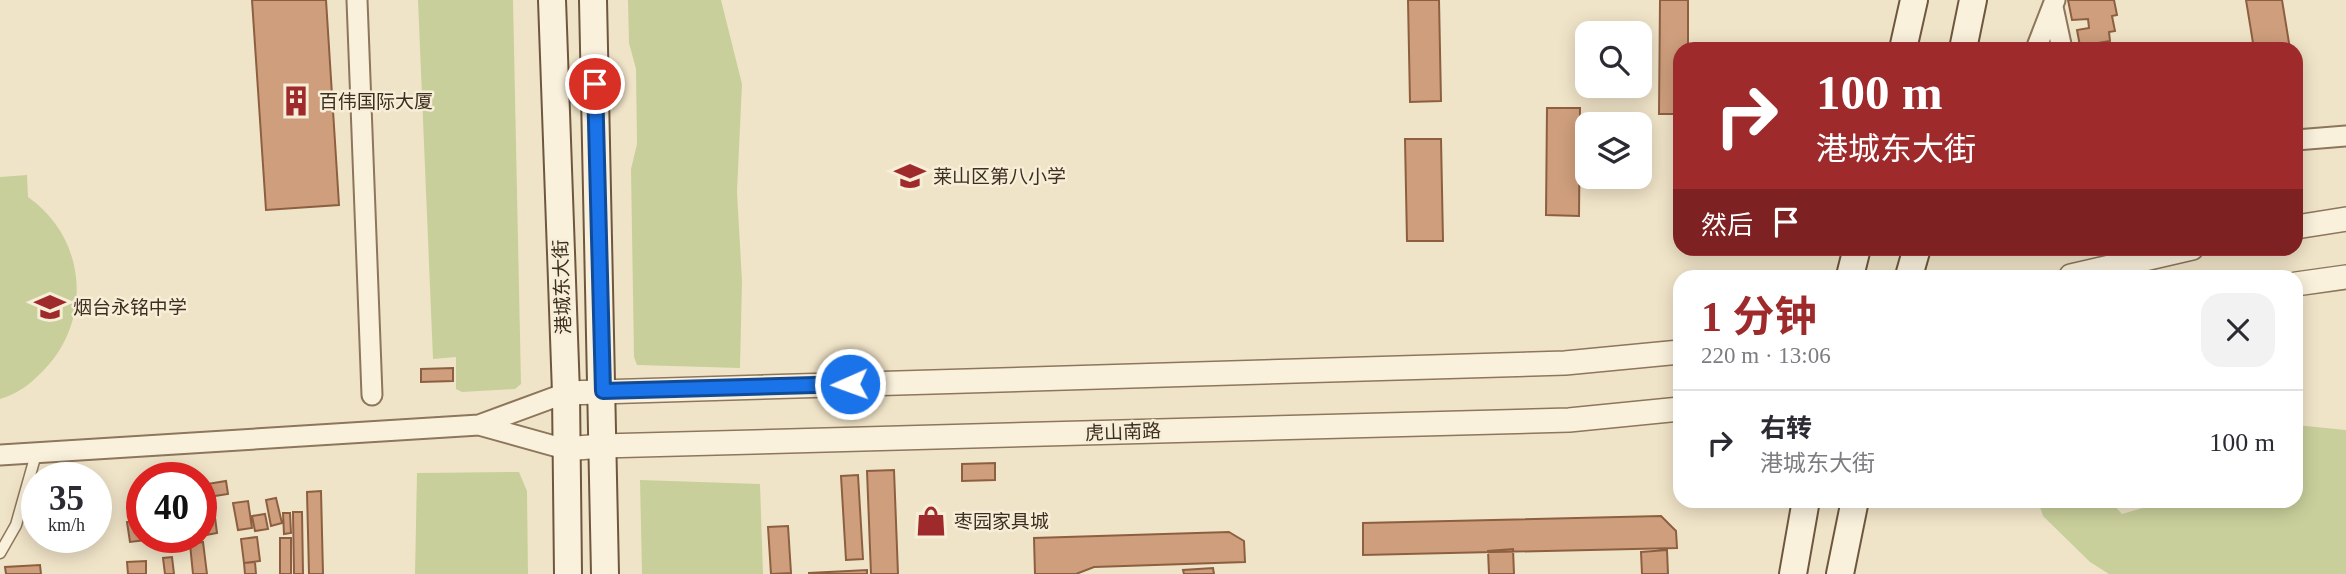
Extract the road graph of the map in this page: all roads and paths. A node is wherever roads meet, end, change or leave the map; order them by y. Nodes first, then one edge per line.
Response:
1 (357, 0) edge
2 (552, 0) edge
3 (593, 0) edge
4 (1914, 0) edge
5 (1973, 0) edge
6 (2054, 4) edge
7 (1905, 42) edge
8 (1964, 42) edge
9 (2039, 42) edge
10 (2061, 42) edge
11 (2346, 136) edge
12 (2303, 139) edge
13 (2346, 219) edge
14 (2303, 226) edge
15 (2157, 256) edge
16 (2097, 270) edge
17 (2346, 277) edge
18 (2303, 283) edge
19 (1673, 353) edge
20 (603, 391) junction
21 (566, 393) junction
22 (372, 396) dead end
23 (1673, 410) edge
24 (479, 425) junction
25 (602, 446) junction
26 (565, 449) junction
27 (36, 454) junction
28 (0, 455) edge
29 (1805, 508) edge
30 (1853, 508) edge
31 (0, 553) edge
32 (568, 574) edge
33 (605, 574) edge
34 (1793, 574) edge
35 (1840, 574) edge

1 - 22 street
2 - 21 main road, 港城东大街
3 - 20 main road, 港城东大街
4 - 7 main road
5 - 8 main road
6 - 9 street
6 - 10 street
11 - 12 street
13 - 14 street
15 - 16 street
17 - 18 street
19 - 20 street
20 - 21 street
20 - 25 main road, 港城东大街
21 - 24 street
21 - 26 main road, 港城东大街
23 - 25 street, 虎山南路
24 - 26 street
24 - 27 street
25 - 26 street, 虎山南路
25 - 33 main road, 港城东大街
26 - 32 main road, 港城东大街
27 - 28 street
27 - 31 lane
29 - 34 main road
30 - 35 main road

